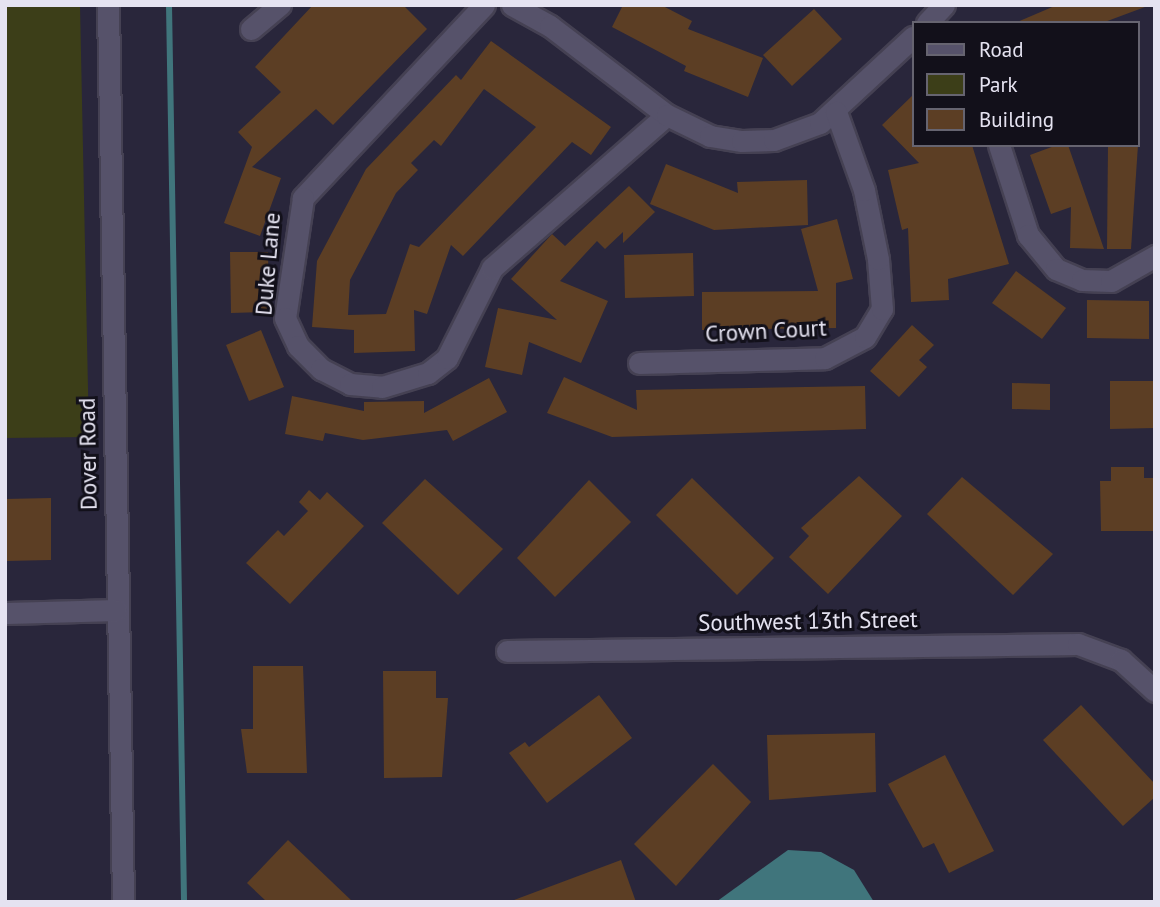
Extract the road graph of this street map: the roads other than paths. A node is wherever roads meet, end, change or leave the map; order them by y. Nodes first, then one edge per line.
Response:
1 (108, 5) edge
2 (280, 5) edge
3 (484, 5) edge
4 (512, 5) edge
5 (944, 5) edge
6 (929, 21) edge
7 (251, 29) dead end
8 (912, 38) edge
9 (836, 112) junction
10 (667, 115) junction
11 (1000, 147) edge
12 (1155, 256) edge
13 (639, 363) dead end
14 (116, 610) junction
15 (5, 613) edge
16 (507, 651) dead end
17 (1155, 691) edge
18 (123, 902) edge

1 - 14 street, Dover Road
2 - 7 street
3 - 10 street, Duke Lane
4 - 10 street
5 - 6 street
8 - 9 street
9 - 10 street
9 - 13 street, Crown Court
11 - 12 street
14 - 15 street
14 - 18 street, Dover Road
16 - 17 street, Southwest 13th Street

